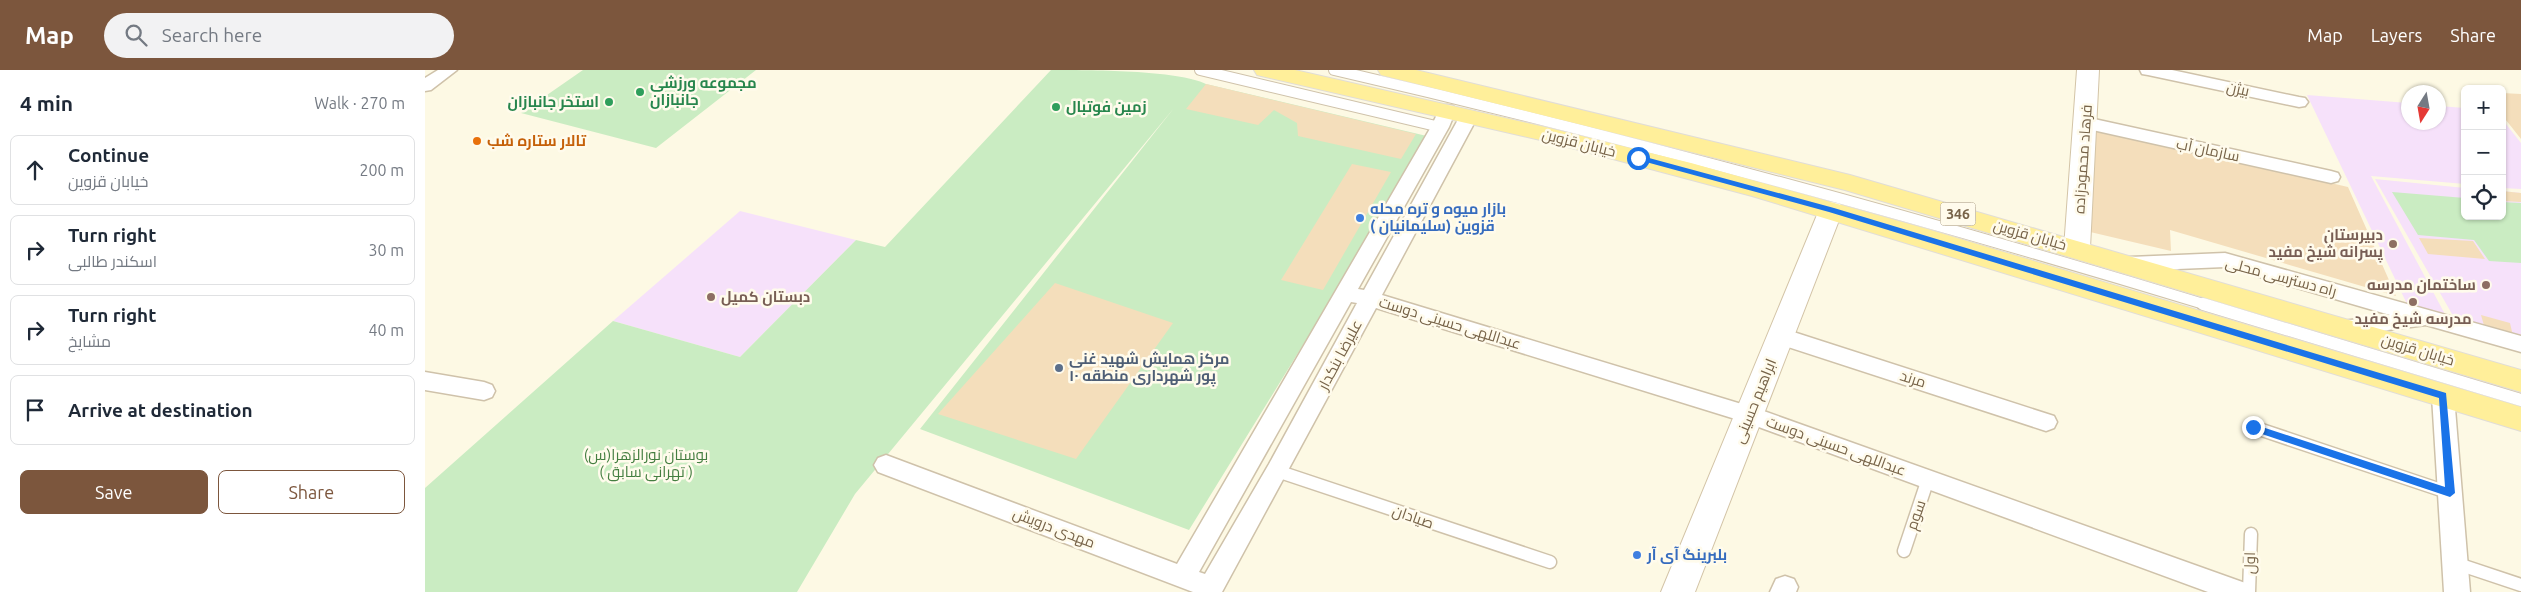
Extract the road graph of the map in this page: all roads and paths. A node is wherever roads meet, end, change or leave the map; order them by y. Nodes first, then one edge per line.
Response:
1 (449, 70) edge
2 (1201, 70) edge
3 (1265, 70) edge
4 (1334, 70) edge
5 (1389, 70) edge
6 (2088, 70) edge
7 (2148, 70) edge
8 (425, 86) edge
9 (2299, 102) dead end
10 (1452, 118) junction
11 (2085, 123) junction
12 (2331, 177) dead end
13 (1831, 210) junction
14 (2077, 248) junction
15 (2130, 264) junction
16 (1345, 293) junction
17 (1370, 298) junction
18 (2429, 318) junction
19 (2342, 328) junction
20 (1781, 336) junction
21 (2521, 344) edge
22 (425, 381) edge
23 (2521, 381) edge
24 (484, 391) dead end
25 (2443, 396) junction
26 (2521, 400) edge
27 (1749, 415) junction
28 (2521, 419) edge
29 (2046, 422) dead end
30 (2253, 427) dead end
31 (886, 465) dead end
32 (1277, 471) junction
33 (1929, 479) junction
34 (2450, 493) junction
35 (2251, 534) dead end
36 (1904, 551) dead end
37 (1550, 562) dead end
38 (2455, 563) junction
39 (1183, 577) junction
40 (2521, 585) edge
41 (1213, 591) edge
42 (1678, 592) edge
43 (2239, 592) edge
44 (2249, 592) edge
45 (2457, 592) edge

1 - 8 street
2 - 10 lane
3 - 10 main road, خیابان قزوین / 346
4 - 26 lane
5 - 14 main road, خیابان قزوین / 346
6 - 11 street, فرهاد محمودزاده
7 - 9 street, بیژن
10 - 13 main road, خیابان قزوین / 346
10 - 16 street, علیرضا بنکدار
10 - 17 street, علیرضا بنکدار
11 - 12 street, سازمان آب
11 - 14 street, فرهاد محمودزاده
13 - 20 street, ابراهیم حسینی
13 - 25 main road, خیابان قزوین / 346
14 - 15 main road, خیابان قزوین / 346
15 - 18 street, راه دسترسی محلی
15 - 19 main road, خیابان قزوین / 346
16 - 17 street, عبداللهی حسینی دوست
16 - 39 street, علیرضا بنکدار
17 - 27 street, عبداللهی حسینی دوست
17 - 32 street, علیرضا بنکدار
18 - 19 street, راه دسترسی محلی
18 - 21 street, راه دسترسی محلی
19 - 23 main road, خیابان قزوین / 346
20 - 27 street, ابراهیم حسینی
20 - 29 street, مرند
22 - 24 street
25 - 28 main road, خیابان قزوین / 346
25 - 34 street
27 - 33 street, عبداللهی حسینی دوست
27 - 42 street, ابراهیم حسینی
30 - 34 lane
31 - 39 street, مهدی درویش
32 - 37 lane, صیادان
32 - 41 street, علیرضا بنکدار
33 - 36 lane, سوم
33 - 43 street, عبداللهی حسینی دوست
34 - 38 street
35 - 44 lane, اول
38 - 40 lane
38 - 45 street
39 - 41 street, مهدی درویش

